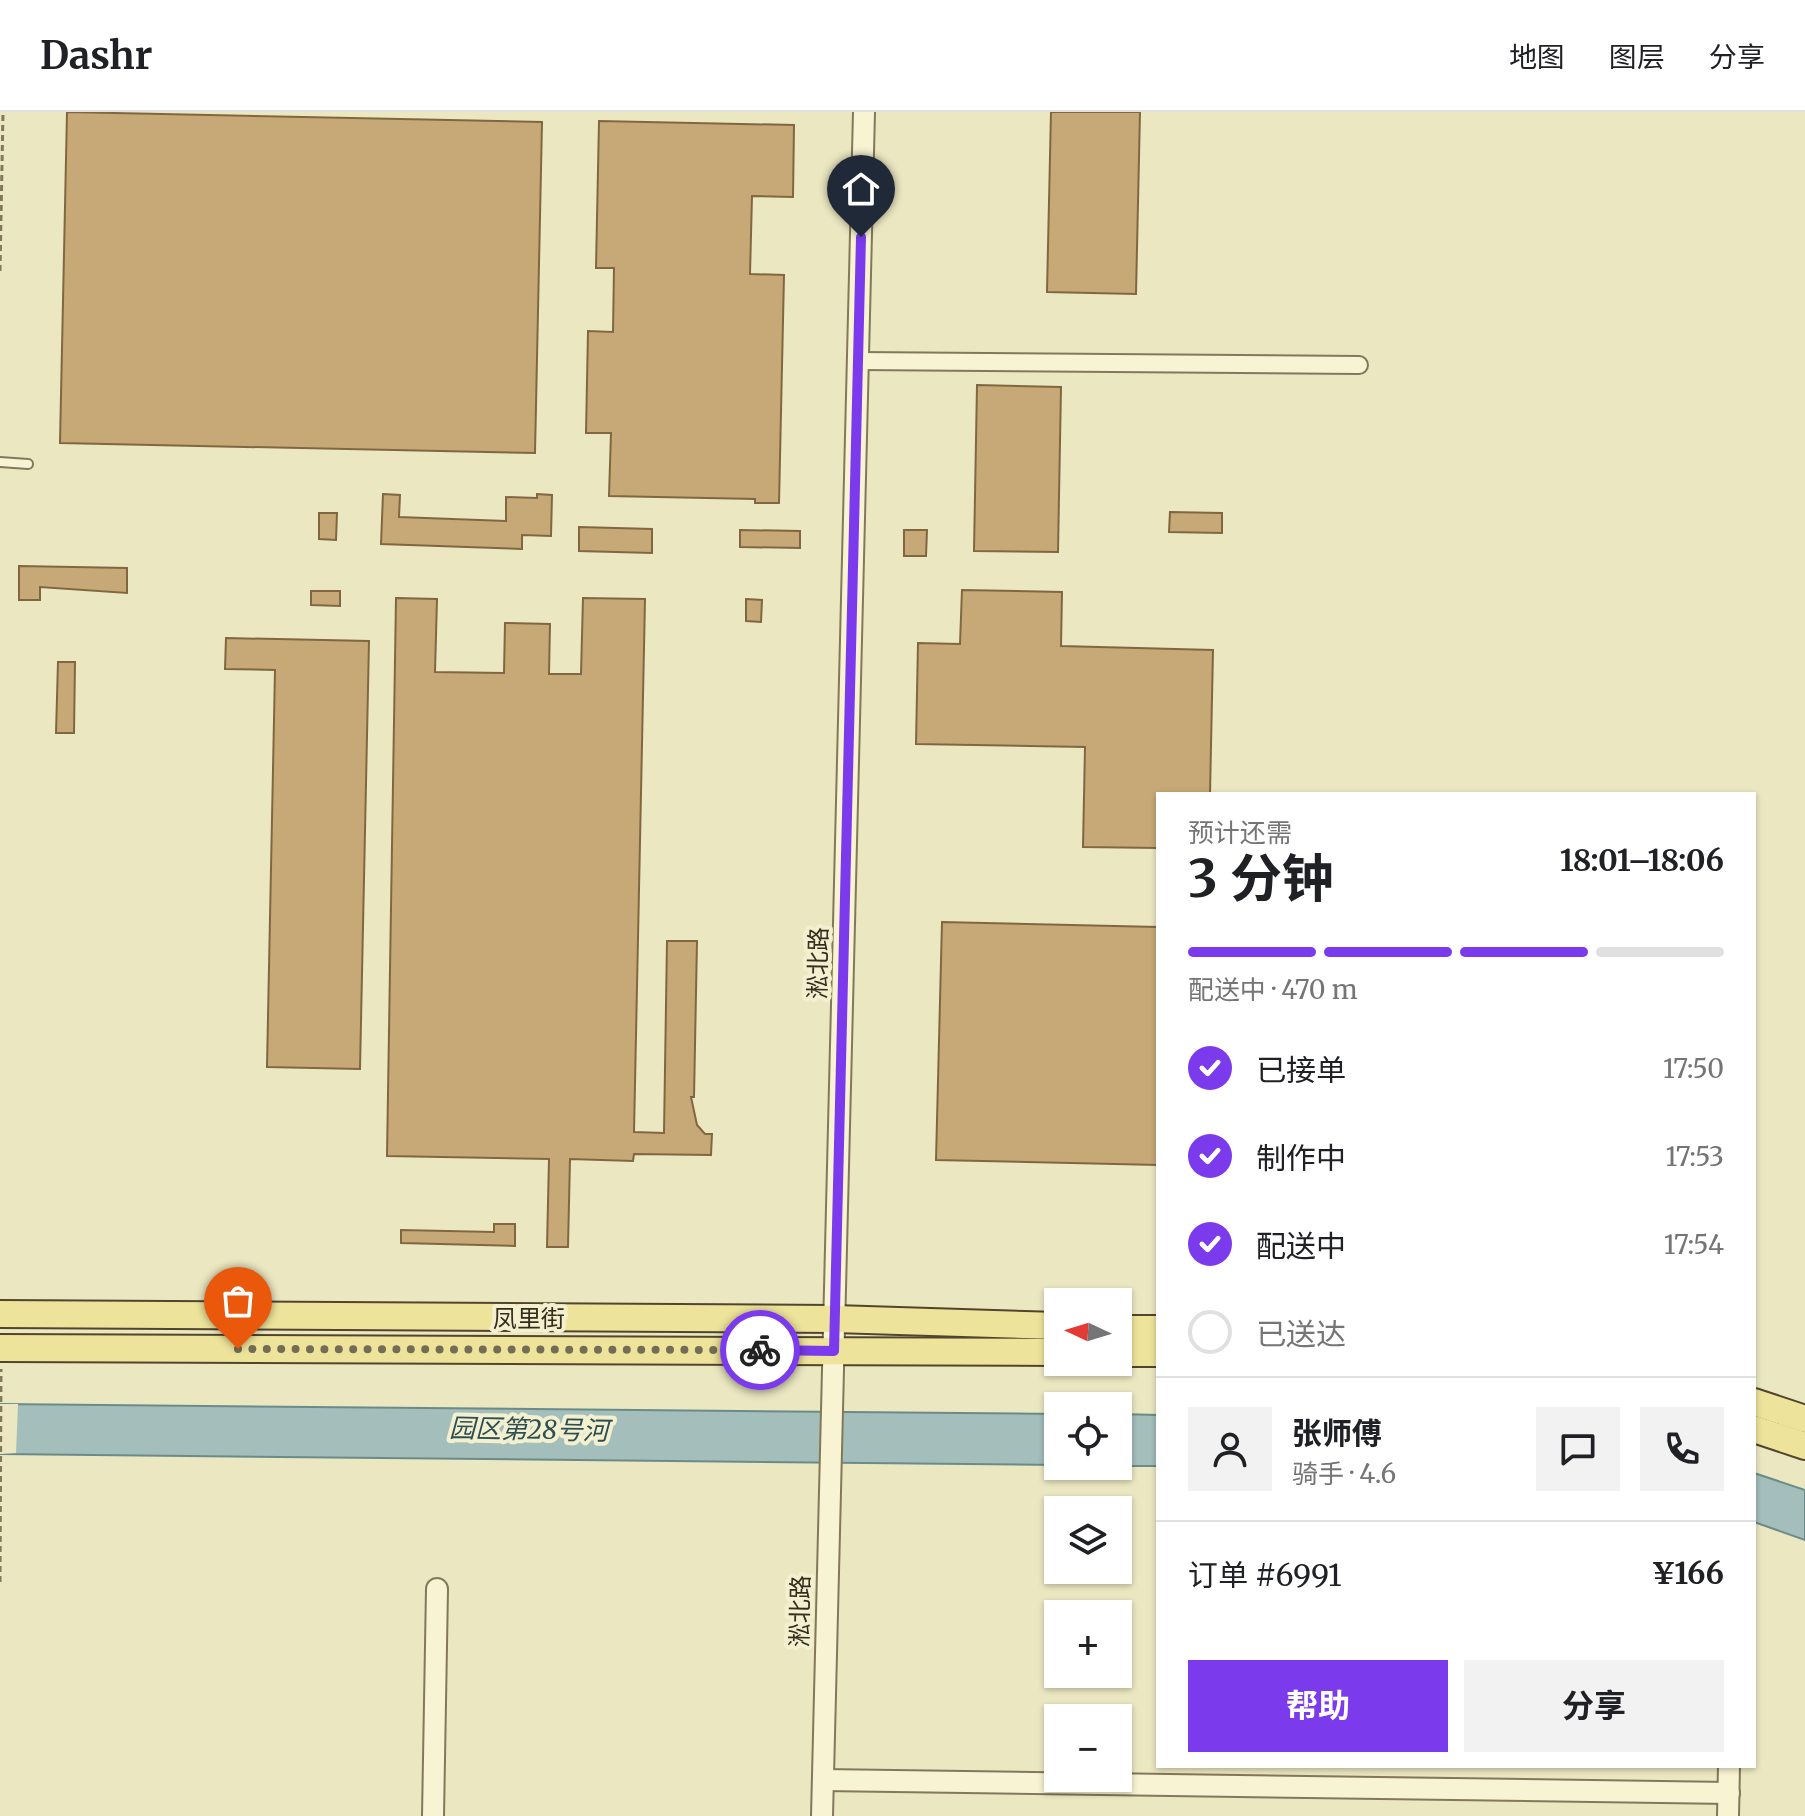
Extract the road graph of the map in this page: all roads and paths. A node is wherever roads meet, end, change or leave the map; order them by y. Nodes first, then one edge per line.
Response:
1 (3, 112) edge
2 (864, 112) edge
3 (0, 271) edge
4 (858, 361) junction
5 (1359, 365) dead end
6 (0, 462) edge
7 (28, 464) dead end
8 (0, 1314) edge
9 (835, 1319) junction
10 (1044, 1326) edge
11 (1132, 1329) edge
12 (1156, 1329) edge
13 (0, 1348) edge
14 (834, 1351) junction
15 (1044, 1352) edge
16 (1132, 1353) edge
17 (1156, 1353) edge
18 (1, 1367) edge
19 (1756, 1403) edge
20 (1805, 1419) edge
21 (1756, 1430) edge
22 (1805, 1446) edge
23 (0, 1582) edge
24 (437, 1589) dead end
25 (1729, 1768) edge
26 (823, 1780) junction
27 (1729, 1793) junction
28 (433, 1816) edge
29 (822, 1816) edge
30 (1728, 1816) edge

1 - 3 path
2 - 4 street, 淞北路
4 - 5 street
4 - 9 street, 淞北路
6 - 7 lane
8 - 9 main road, 凤里街
9 - 10 main road, 凤里街
9 - 14 street, 淞北路
11 - 12 main road
13 - 14 main road, 凤里街
14 - 15 main road, 凤里街
14 - 26 street, 淞北路
16 - 17 main road
18 - 23 path
19 - 20 main road
21 - 22 main road
24 - 28 street
25 - 27 street
26 - 27 street
26 - 29 street, 淞北路
27 - 30 street

